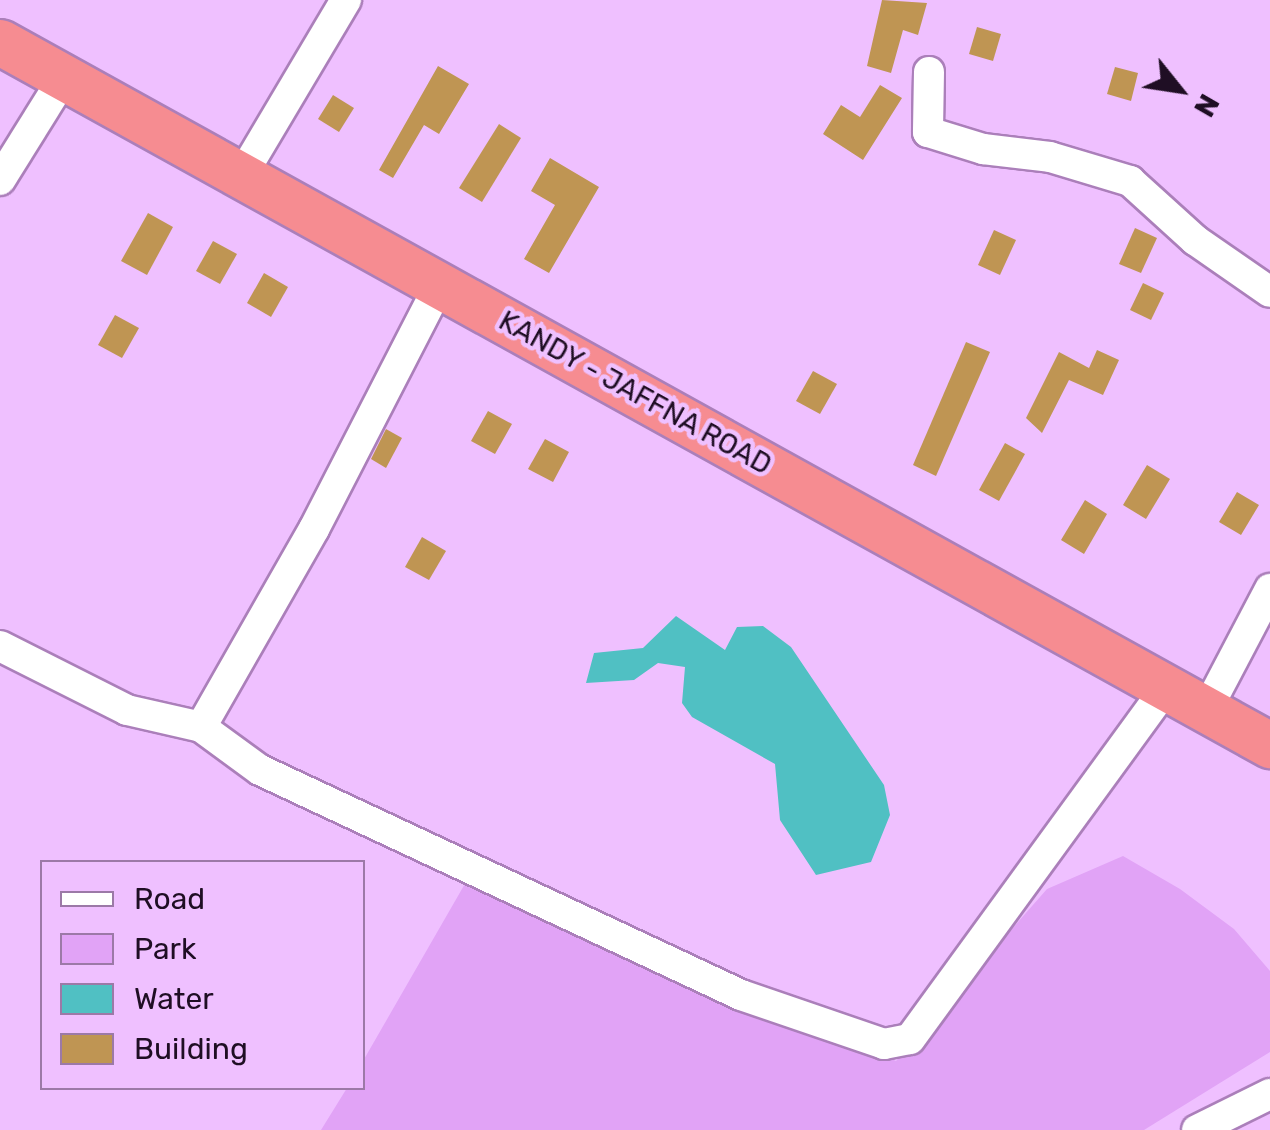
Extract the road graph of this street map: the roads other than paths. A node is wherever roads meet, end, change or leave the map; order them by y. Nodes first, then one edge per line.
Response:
1 (346, 0) edge
2 (0, 42) edge
3 (929, 72) dead end
4 (64, 77) junction
5 (242, 174) junction
6 (0, 180) edge
7 (440, 284) junction
8 (1270, 292) edge
9 (1270, 589) edge
10 (0, 646) edge
11 (1166, 688) junction
12 (1206, 710) junction
13 (201, 727) junction
14 (1270, 746) edge
15 (1270, 1094) edge
16 (1197, 1130) edge

1 - 5 street
2 - 4 highway, KANDY - JAFFNA ROAD
3 - 8 street
4 - 5 highway, KANDY - JAFFNA ROAD
4 - 6 street
5 - 7 highway, KANDY - JAFFNA ROAD
7 - 11 highway, KANDY - JAFFNA ROAD
7 - 13 street
9 - 12 street
10 - 13 street
11 - 12 highway, KANDY - JAFFNA ROAD
11 - 13 street
12 - 14 highway, KANDY - JAFFNA ROAD
15 - 16 street

